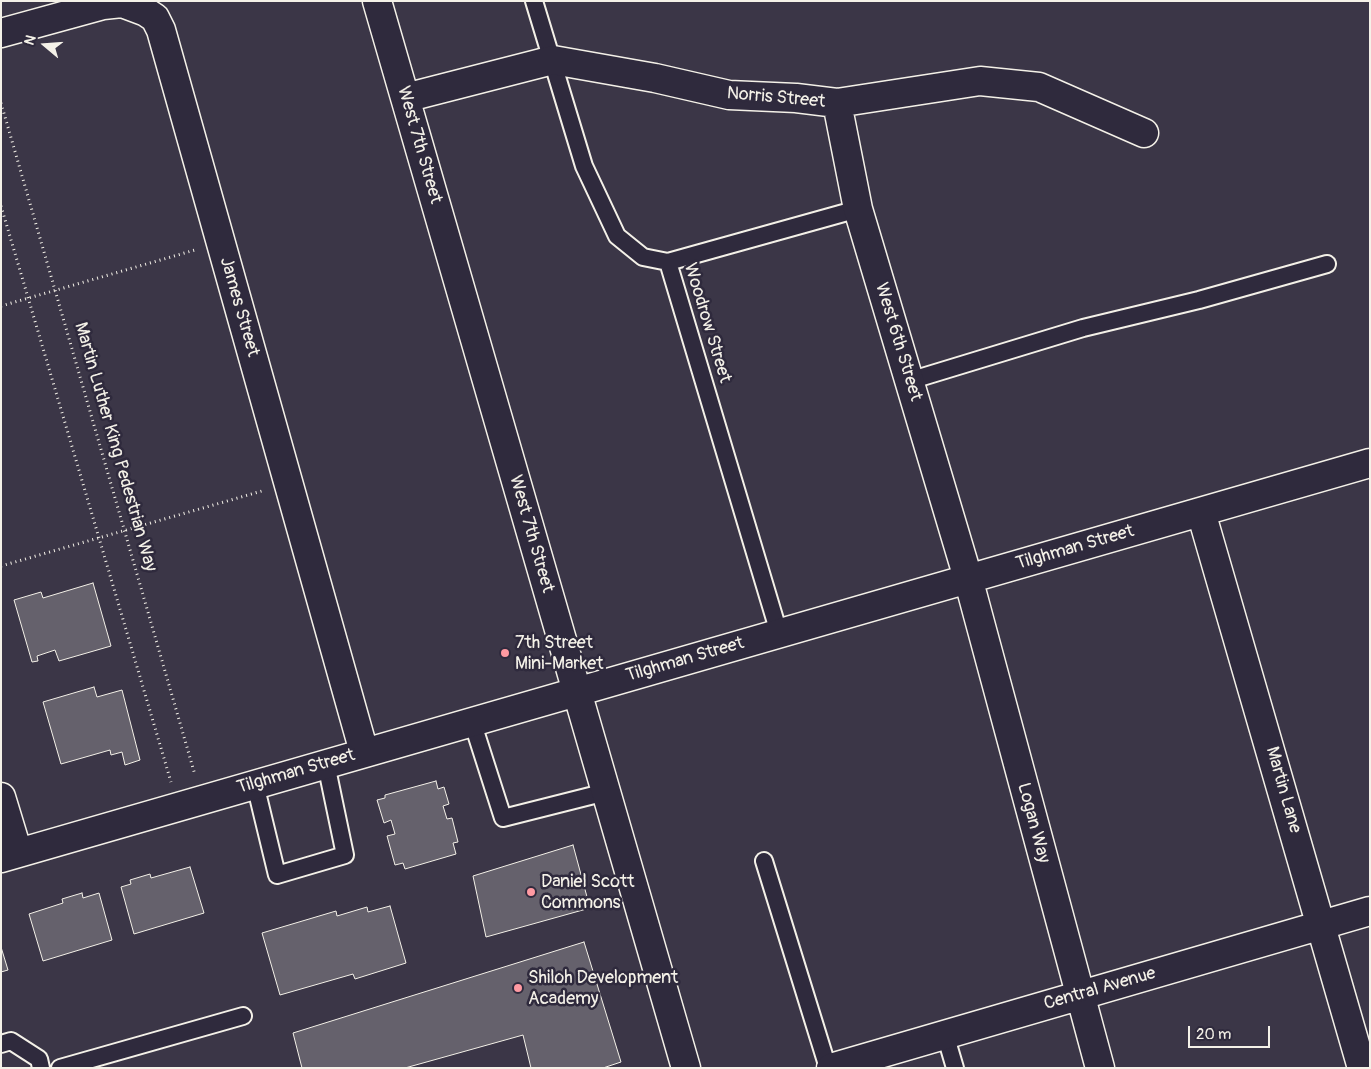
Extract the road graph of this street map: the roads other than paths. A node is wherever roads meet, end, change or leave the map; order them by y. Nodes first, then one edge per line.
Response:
1 (377, 1) edge
2 (534, 1) edge
3 (1, 33) edge
4 (553, 60) junction
5 (405, 98) junction
6 (837, 103) junction
7 (1144, 133) dead end
8 (858, 209) junction
9 (668, 262) junction
10 (1327, 264) dead end
11 (909, 381) junction
12 (1370, 463) edge
13 (1201, 512) junction
14 (968, 578) junction
15 (779, 632) junction
16 (577, 691) junction
17 (472, 721) junction
18 (364, 752) junction
19 (326, 764) junction
20 (255, 784) junction
21 (606, 792) junction
22 (1, 797) edge
23 (10, 855) edge
24 (764, 860) dead end
25 (1370, 911) edge
26 (1322, 925) junction
27 (1079, 995) junction
28 (243, 1016) dead end
29 (945, 1034) junction
30 (1, 1044) edge
31 (41, 1068) edge
32 (60, 1068) edge
33 (686, 1068) edge
34 (829, 1068) edge
35 (955, 1068) edge
36 (1100, 1068) edge
37 (1362, 1068) edge

1 - 5 street, West 7th Street
2 - 4 lane, Woodrow Street
3 - 18 street, James Street
4 - 5 street, Norris Street
4 - 6 street, Norris Street
4 - 9 lane, Woodrow Street
5 - 16 street, West 7th Street
6 - 7 street, Norris Street
6 - 8 street, West 6th Street
8 - 9 lane
8 - 11 street, West 6th Street
9 - 15 lane, Woodrow Street
10 - 11 lane
11 - 14 street, West 6th Street
12 - 13 street, Tilghman Street
13 - 14 street, Tilghman Street
13 - 26 street, Martin Lane
14 - 15 street, Tilghman Street
14 - 27 street, Logan Way
15 - 16 street, Tilghman Street
16 - 17 street, Tilghman Street
16 - 21 street, West 7th Street
17 - 18 street, Tilghman Street
17 - 21 lane
18 - 19 street, Tilghman Street
19 - 20 street, Tilghman Street
19 - 20 lane
20 - 23 street, Tilghman Street
21 - 33 street, West 7th Street
22 - 23 street
24 - 34 lane
25 - 26 street, Central Avenue
26 - 27 street, Central Avenue
26 - 37 street, Martin Lane
27 - 29 street, Central Avenue
27 - 36 street, Logan Way
28 - 32 lane
29 - 34 street, Central Avenue
29 - 35 lane
30 - 31 lane

